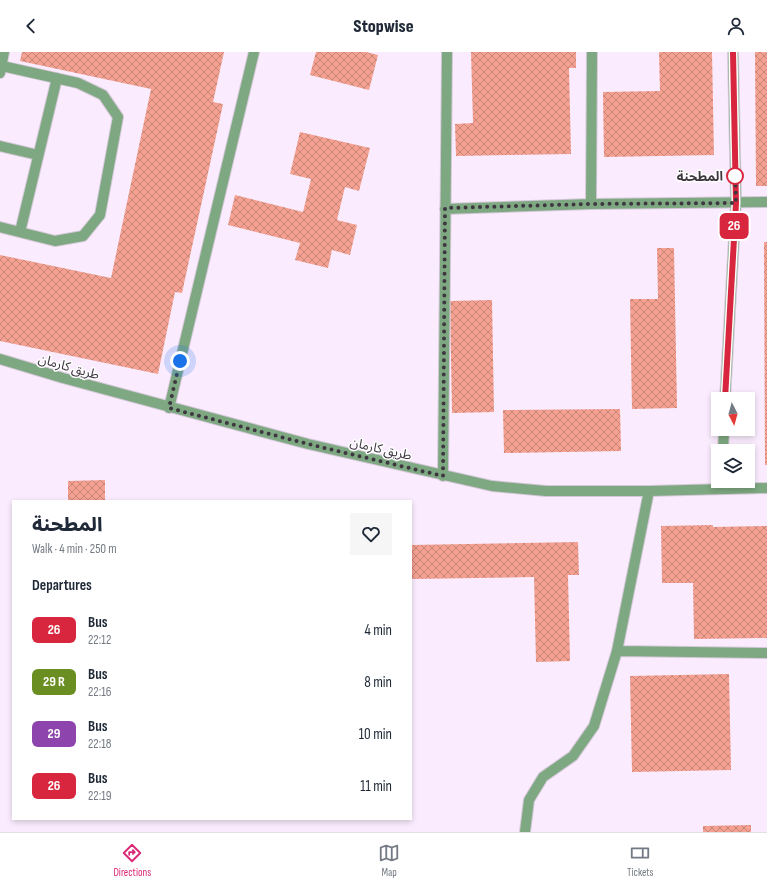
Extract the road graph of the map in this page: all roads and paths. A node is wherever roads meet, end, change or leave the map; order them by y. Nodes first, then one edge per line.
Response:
1 (4, 52) edge
2 (254, 52) edge
3 (447, 52) edge
4 (592, 52) edge
5 (733, 52) edge
6 (1, 70) edge
7 (56, 78) junction
8 (0, 146) edge
9 (38, 155) junction
10 (767, 202) edge
11 (736, 203) junction
12 (591, 204) junction
13 (445, 208) junction
14 (0, 227) edge
15 (20, 232) junction
16 (0, 359) edge
17 (725, 392) edge
18 (169, 408) junction
19 (443, 476) junction
20 (711, 486) edge
21 (755, 487) edge
22 (767, 488) edge
23 (648, 491) junction
24 (617, 651) junction
25 (767, 653) edge
26 (525, 832) edge

1 - 6 street
2 - 18 street
3 - 13 street
4 - 12 street
5 - 11 street
6 - 7 street
7 - 9 street
7 - 15 street
8 - 9 street
9 - 15 street
10 - 11 street
11 - 12 street
11 - 17 street
12 - 13 street
13 - 19 street
14 - 15 street
16 - 18 street, طريق كارمان
18 - 19 street, طريق كارمان
19 - 23 street, طريق كارمان
20 - 23 street, طريق كارمان
21 - 22 street, طريق كارمان
23 - 24 street
24 - 25 street
24 - 26 street

